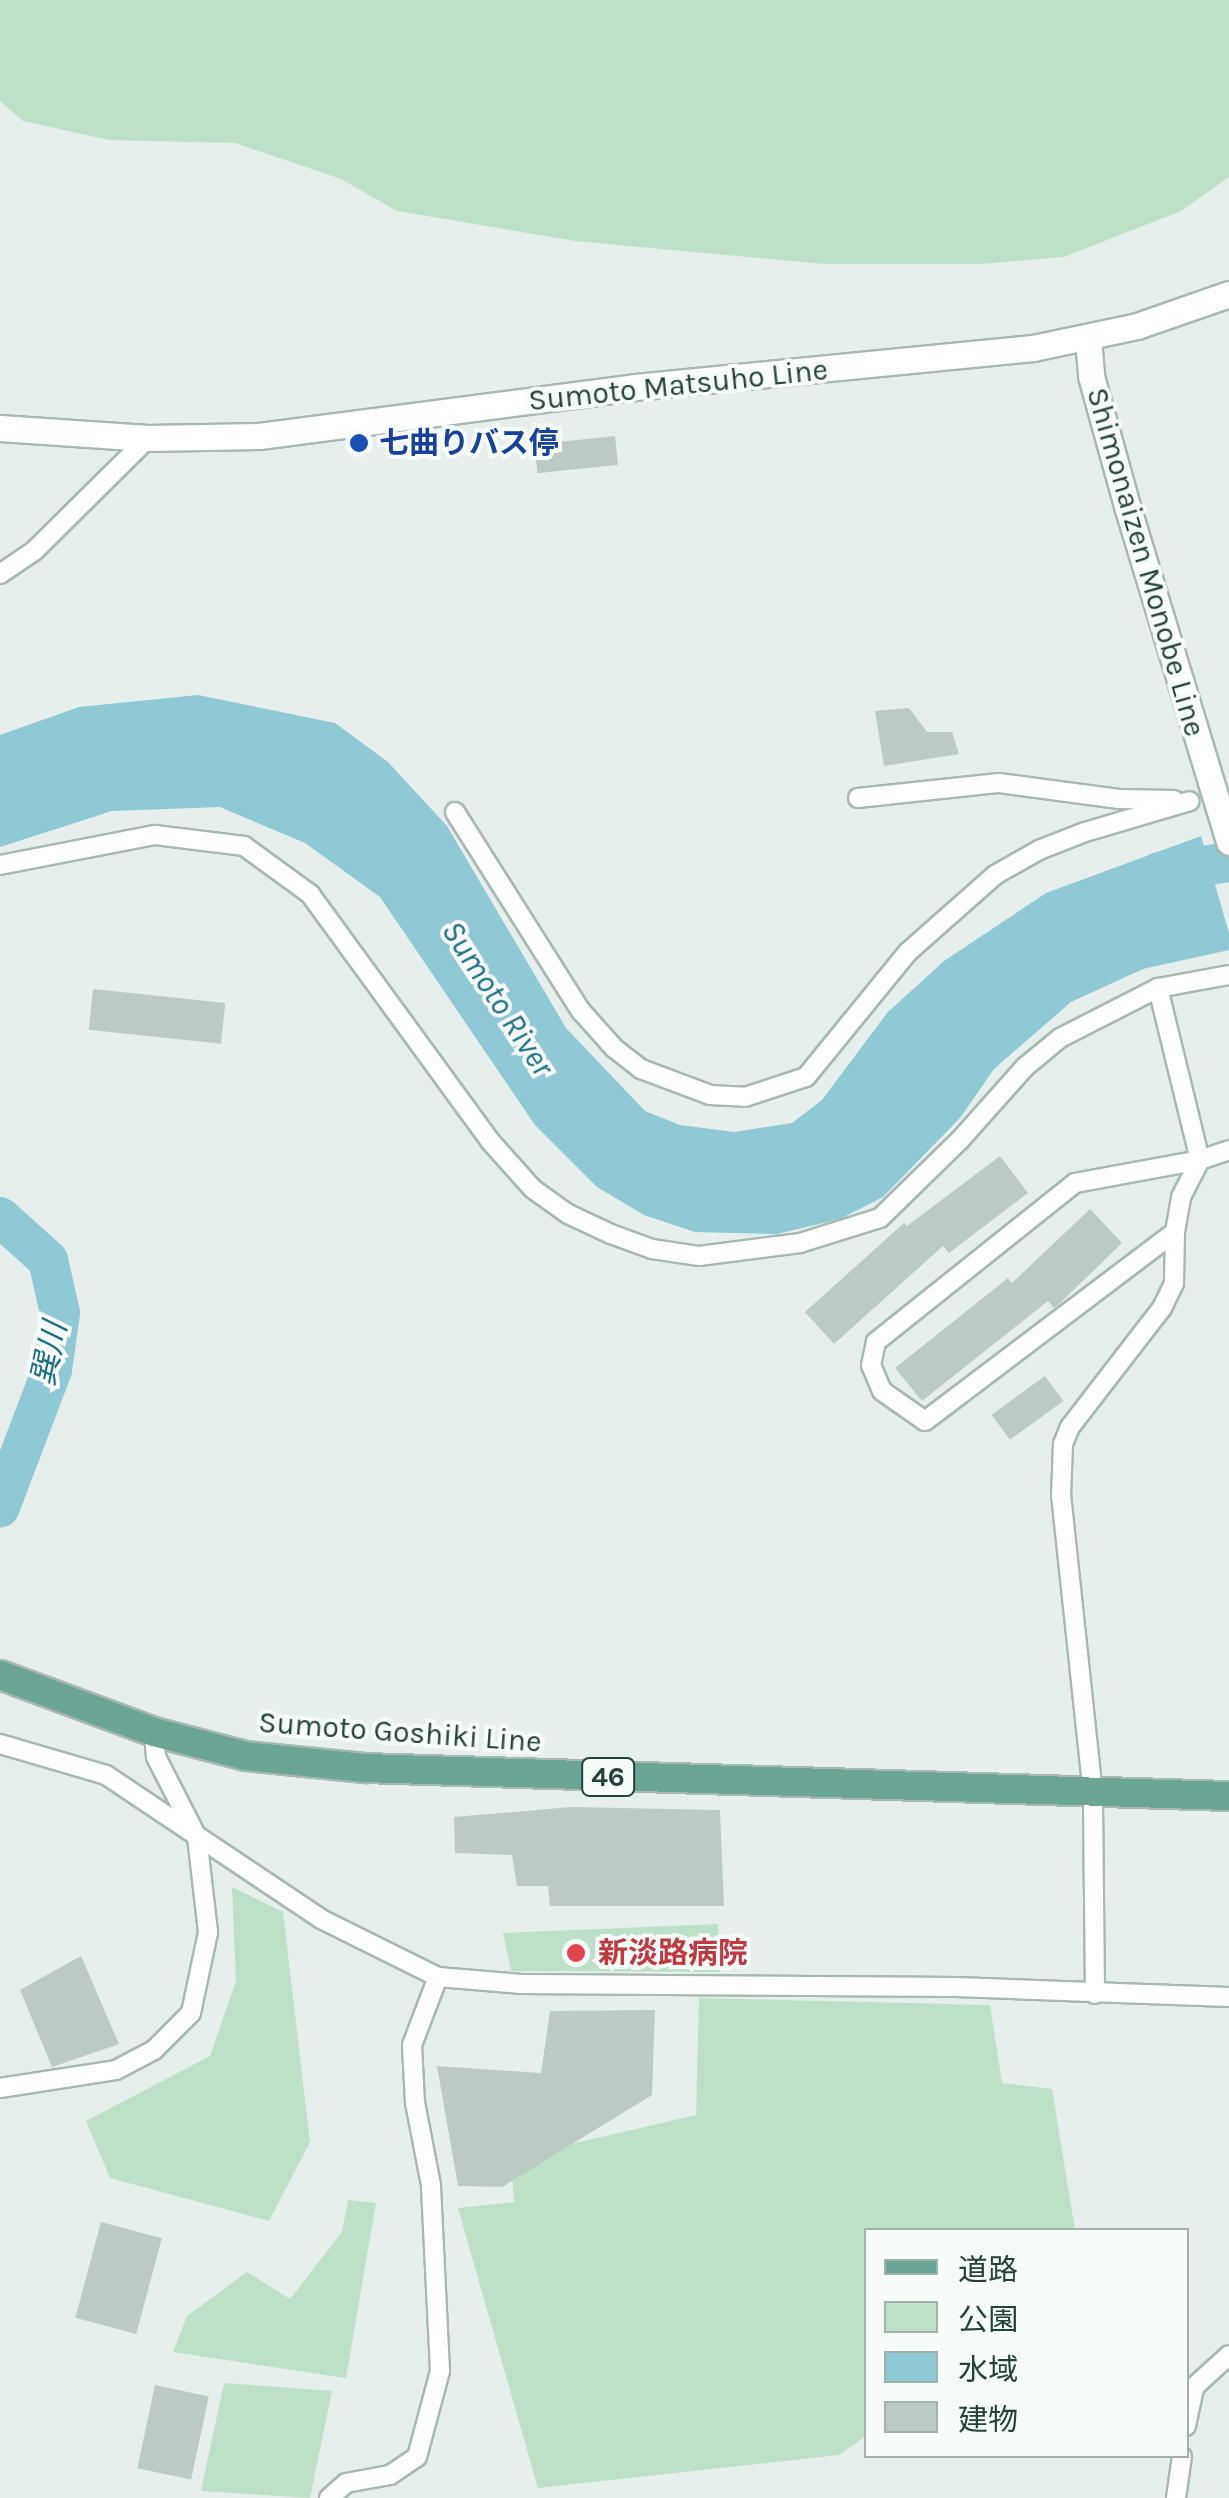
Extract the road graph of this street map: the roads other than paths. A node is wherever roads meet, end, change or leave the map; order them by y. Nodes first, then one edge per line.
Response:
1 (1229, 294) edge
2 (1088, 339) junction
3 (0, 428) edge
4 (148, 438) junction
5 (0, 574) edge
6 (858, 798) dead end
7 (454, 812) dead end
8 (1218, 814) edge
9 (0, 866) edge
10 (1229, 976) edge
11 (1158, 988) junction
12 (1229, 1150) edge
13 (1200, 1160) junction
14 (1175, 1232) junction
15 (0, 1675) edge
16 (154, 1732) junction
17 (0, 1744) edge
18 (1093, 1794) junction
19 (1229, 1796) edge
20 (197, 1837) junction
21 (438, 1977) junction
22 (1095, 1994) junction
23 (1229, 1997) edge
24 (0, 2088) edge
25 (1229, 2355) edge
26 (1189, 2411) edge
27 (1182, 2458) edge
28 (329, 2498) edge
29 (1176, 2498) edge

1 - 2 main road, Sumoto Matsuho Line
2 - 4 main road, Sumoto Matsuho Line
2 - 8 main road, Shimonaizen Monobe Line
3 - 4 main road, Sumoto Matsuho Line
4 - 5 street
6 - 8 street
7 - 8 street
9 - 11 street
10 - 11 street
11 - 13 street
12 - 13 street
13 - 14 street
13 - 14 street
14 - 18 street
15 - 16 main road, Sumoto Goshiki Line / 46
16 - 18 main road, Sumoto Goshiki Line / 46
16 - 20 street
17 - 20 street
18 - 19 main road, Sumoto Goshiki Line / 46
18 - 22 street
20 - 21 street
20 - 24 street
21 - 22 street
21 - 28 street
22 - 23 street
25 - 26 street
27 - 29 street

